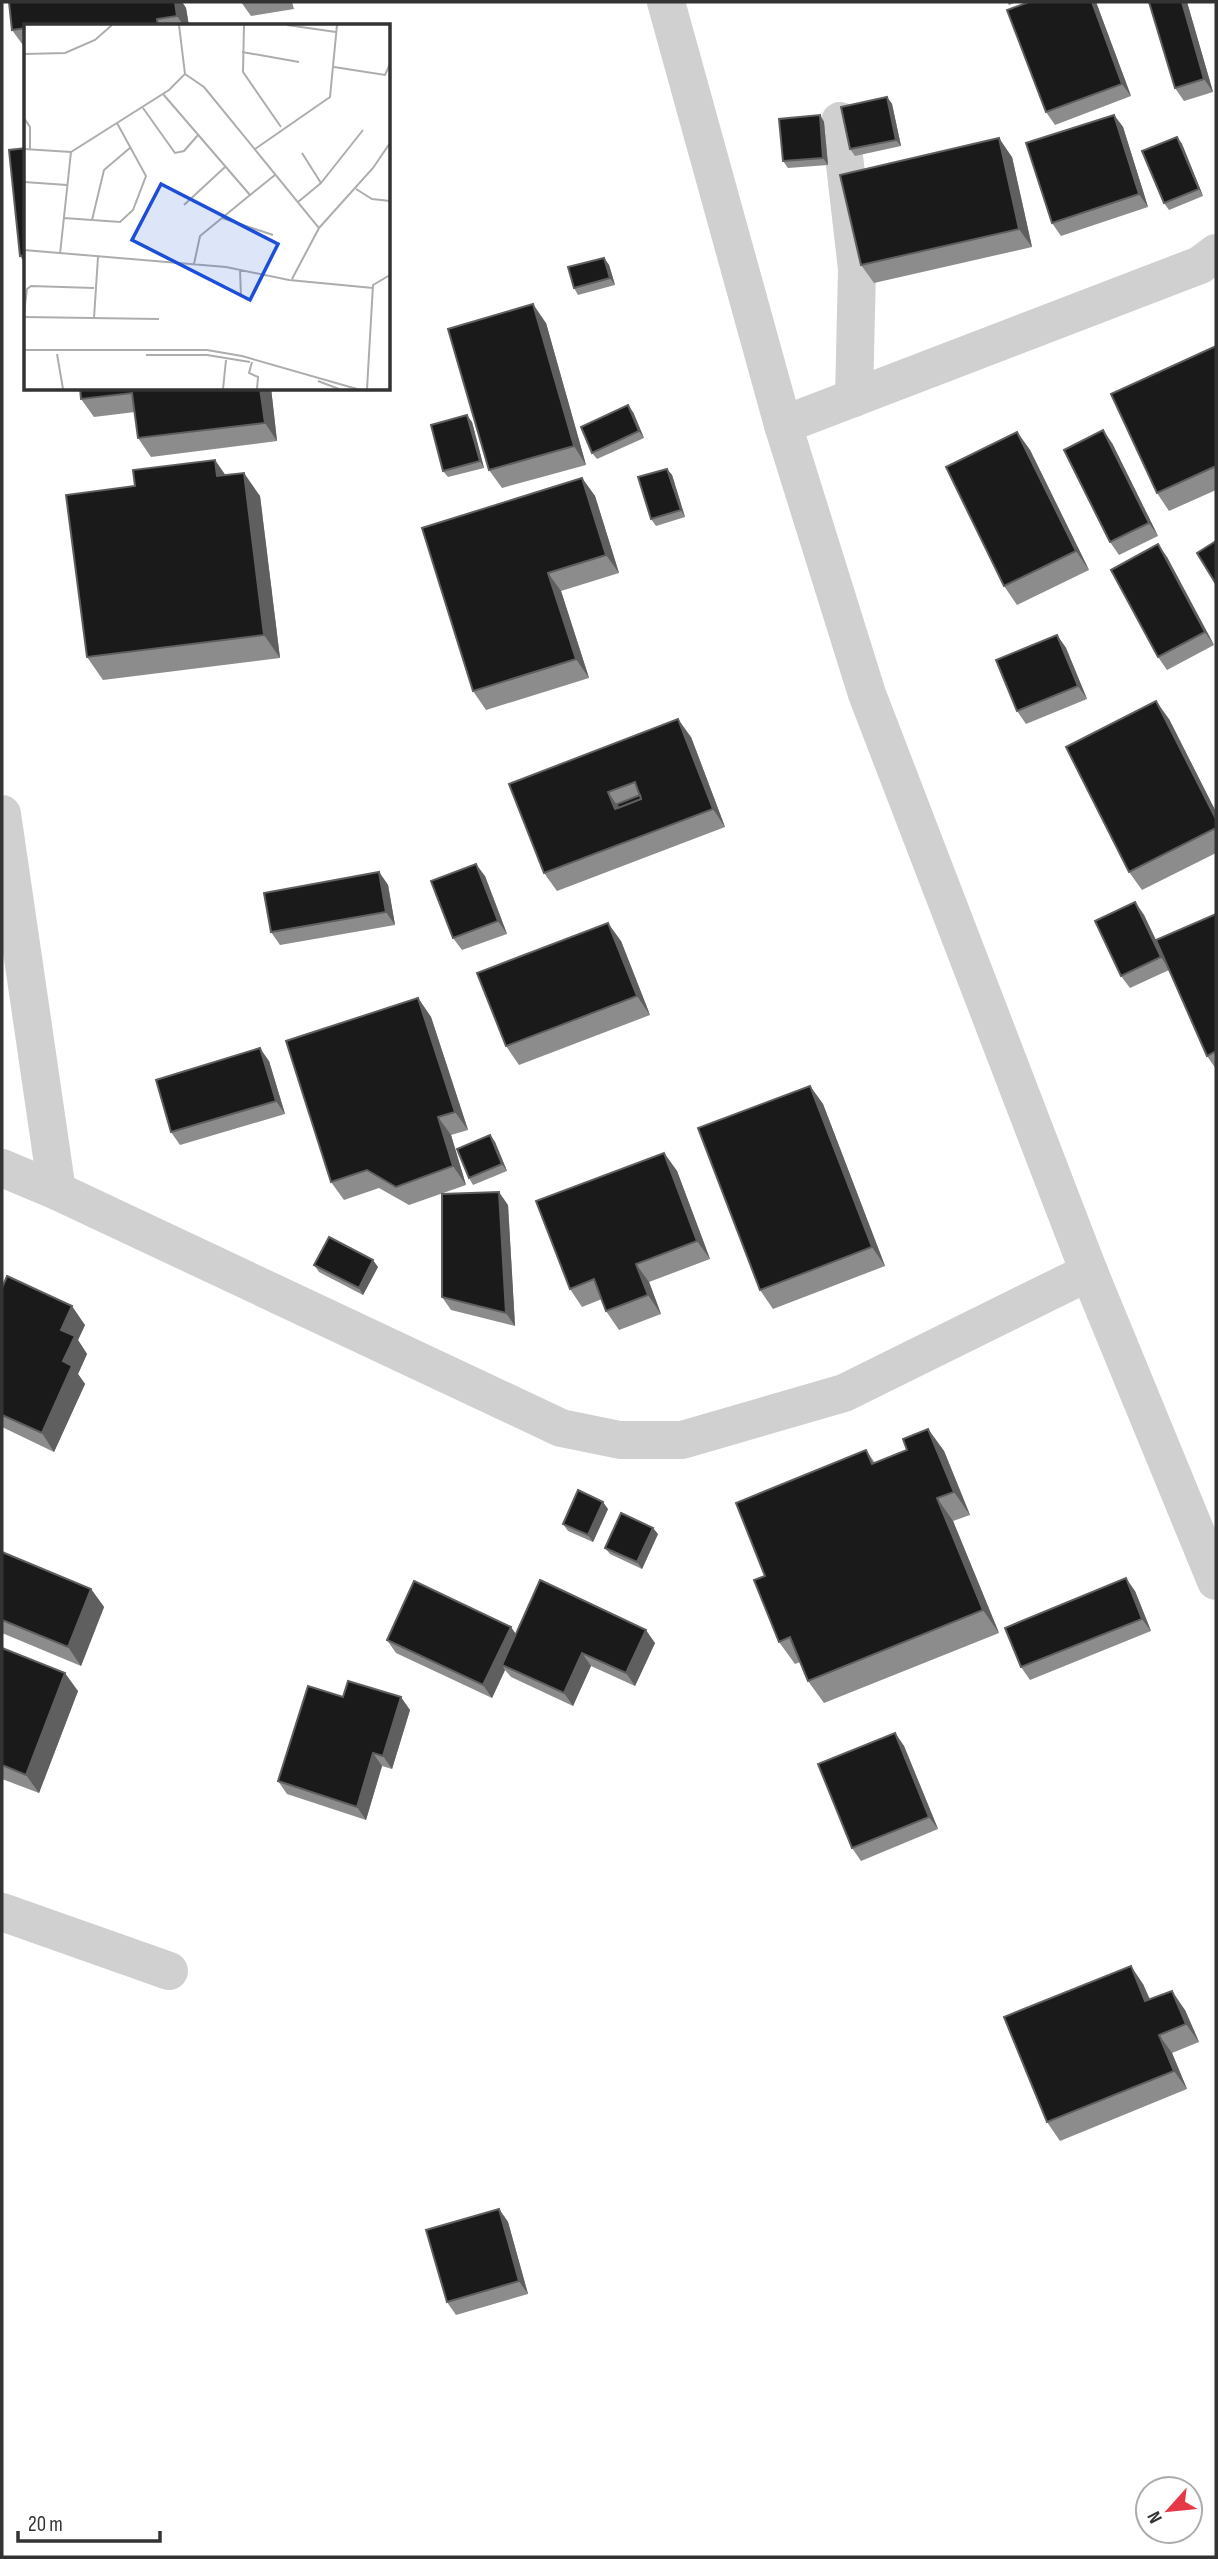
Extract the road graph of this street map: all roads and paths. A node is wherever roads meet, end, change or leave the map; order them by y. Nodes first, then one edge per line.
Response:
1 (666, 2) edge
2 (841, 121) edge
3 (1216, 253) edge
4 (854, 398) junction
5 (783, 425) junction
6 (2, 814) edge
7 (2, 1168) edge
8 (57, 1191) junction
9 (1089, 1272) junction
10 (1216, 1581) edge
11 (2, 1912) edge
12 (169, 1971) dead end

1 - 5 street
2 - 4 street
3 - 4 street
4 - 5 street
5 - 9 street
6 - 8 street
7 - 8 street
8 - 9 street
9 - 10 street
11 - 12 street

